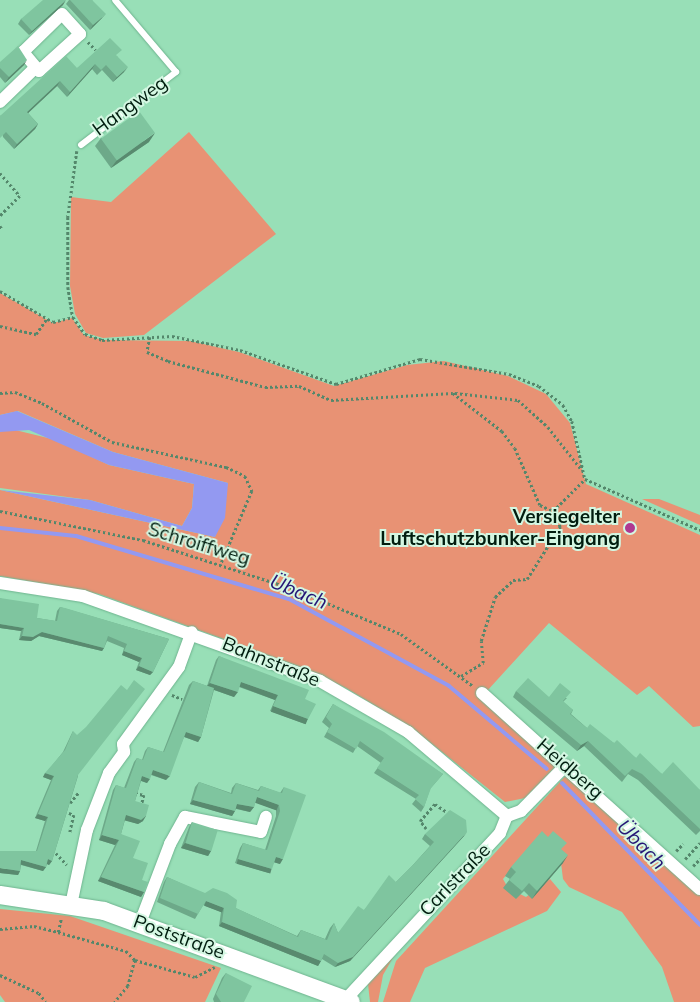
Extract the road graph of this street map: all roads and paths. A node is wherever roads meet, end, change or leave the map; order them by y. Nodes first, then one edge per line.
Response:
1 (115, 0) edge
2 (36, 67) junction
3 (0, 102) edge
4 (81, 145) joint
5 (0, 173) edge
6 (0, 216) edge
7 (0, 292) edge
8 (73, 317) junction
9 (47, 318) junction
10 (0, 326) edge
11 (150, 337) junction
12 (453, 392) junction
13 (0, 393) edge
14 (582, 470) junction
15 (585, 479) junction
16 (0, 511) edge
17 (553, 512) junction
18 (700, 530) edge
19 (221, 564) junction
20 (0, 583) edge
21 (192, 632) junction
22 (460, 676) junction
23 (482, 693) joint
24 (566, 765) junction
25 (130, 791) edge
26 (79, 792) dead end
27 (70, 803) edge
28 (142, 804) edge
29 (69, 813) edge
30 (507, 816) junction
31 (266, 817) dead end
32 (459, 818) edge
33 (426, 829) dead end
34 (70, 833) dead end
35 (700, 843) edge
36 (56, 853) edge
37 (77, 868) junction
38 (678, 868) junction
39 (700, 889) edge
40 (0, 895) edge
41 (67, 909) junction
42 (140, 923) junction
43 (0, 929) edge
44 (58, 932) junction
45 (135, 960) junction
46 (219, 962) dead end
47 (0, 975) edge
48 (349, 1000) edge
49 (46, 1002) edge
50 (115, 1002) edge

1 - 4 lane, Hangweg
2 - 2 street
2 - 3 street
4 - 8 path
5 - 6 path
7 - 9 path
8 - 9 path
8 - 11 path
9 - 10 path
11 - 12 path
11 - 14 path
12 - 14 path
12 - 17 path
13 - 19 path
14 - 15 path
15 - 17 path
15 - 18 path
16 - 19 path, Schroiffweg
17 - 22 path
19 - 22 path, Schroiffweg
20 - 21 street, Bahnstraße
21 - 30 street, Bahnstraße
21 - 37 street
22 - 23 path, Schroiffweg
23 - 24 street, Heidberg
24 - 30 street
24 - 38 street, Heidberg
25 - 28 path
26 - 27 path
29 - 34 path
30 - 48 street, Carlstraße
31 - 42 street
32 - 33 path
35 - 38 path
36 - 37 path
37 - 41 street
38 - 39 street, Heidberg
40 - 41 main road, Poststraße
41 - 42 main road, Poststraße
41 - 44 path
42 - 48 main road, Poststraße
43 - 44 path
44 - 45 path
45 - 46 path
45 - 50 path
47 - 49 path

